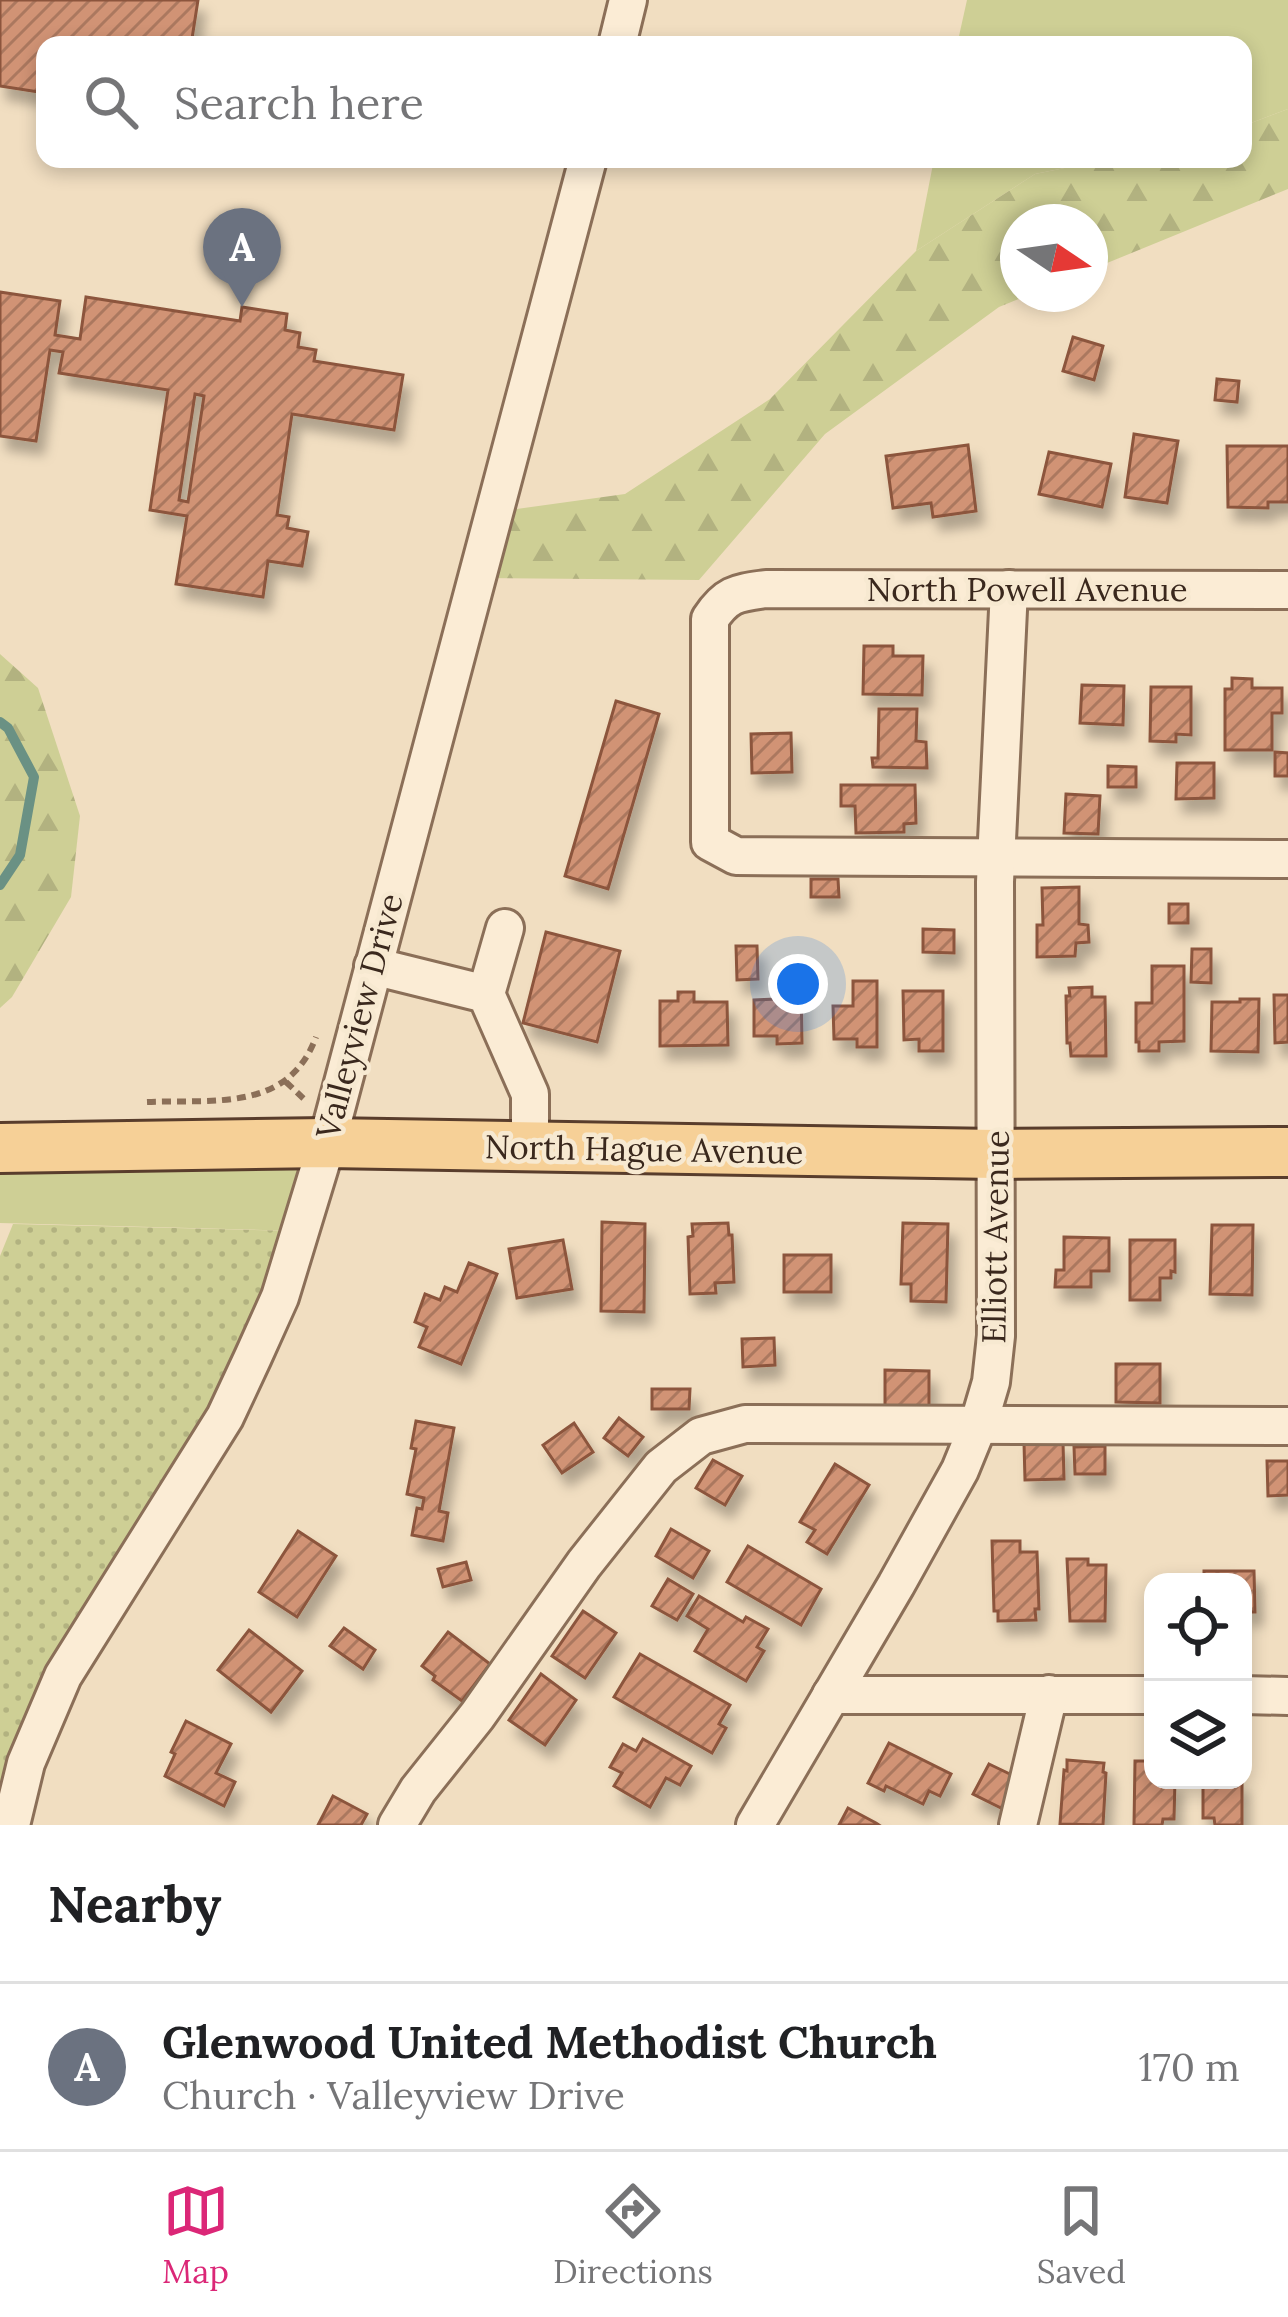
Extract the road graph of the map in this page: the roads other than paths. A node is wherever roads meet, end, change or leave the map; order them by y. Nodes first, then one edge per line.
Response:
1 (628, 0) edge
2 (619, 36) edge
3 (586, 168) edge
4 (1009, 590) junction
5 (1288, 590) edge
6 (997, 858) junction
7 (1288, 859) edge
8 (505, 928) dead end
9 (373, 966) junction
10 (486, 994) junction
11 (327, 1143) junction
12 (530, 1147) junction
13 (0, 1148) edge
14 (1288, 1152) edge
15 (996, 1154) junction
16 (978, 1426) junction
17 (1288, 1426) edge
18 (831, 1694) junction
19 (1049, 1694) junction
20 (1144, 1695) edge
21 (1252, 1696) edge
22 (1288, 1696) edge
23 (11, 1825) edge
24 (397, 1825) edge
25 (754, 1825) edge
26 (1018, 1825) edge

1 - 2 street
3 - 9 street, Valleyview Drive
4 - 5 street, North Powell Avenue
4 - 6 street, Elliott Avenue
4 - 6 street, North Powell Avenue
6 - 7 street
6 - 15 street, Elliott Avenue
8 - 10 street
9 - 10 street
9 - 11 street, Valleyview Drive
10 - 12 street
11 - 12 main road, North Hague Avenue
11 - 13 main road, North Hague Avenue
11 - 23 street, Valleyview Drive
12 - 15 main road, North Hague Avenue
14 - 15 main road, North Hague Avenue
15 - 16 street, Elliott Avenue
16 - 17 street
16 - 18 street, Elliott Avenue
16 - 24 street
18 - 19 street
18 - 25 street, Elliott Avenue
19 - 20 street
19 - 26 street
21 - 22 street

